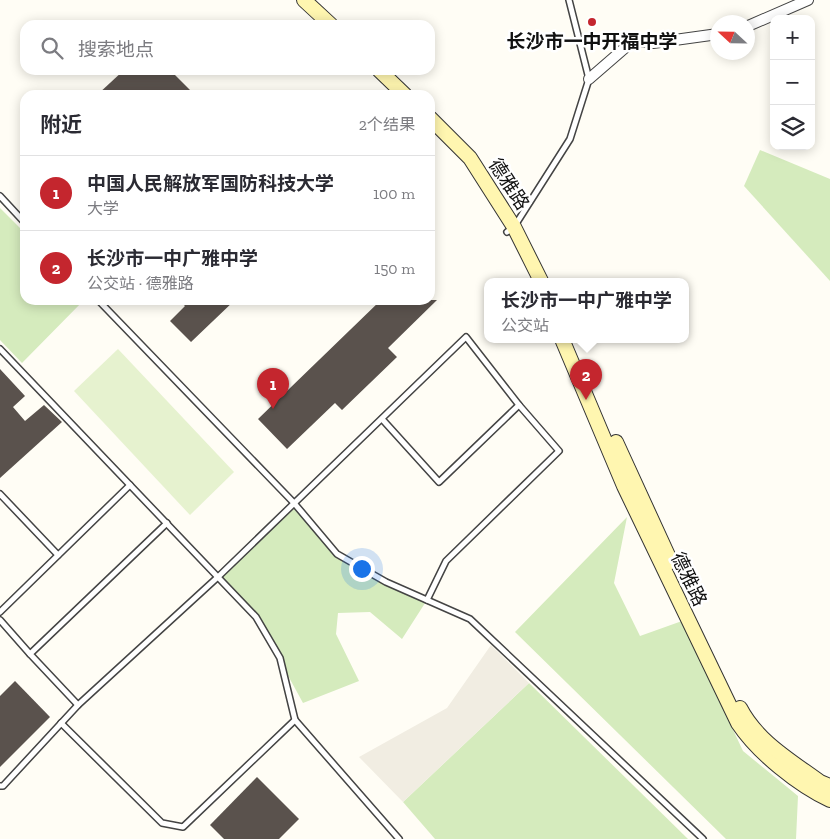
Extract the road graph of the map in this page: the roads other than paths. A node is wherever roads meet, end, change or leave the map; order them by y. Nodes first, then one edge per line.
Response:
1 (293, 0) edge
2 (304, 0) edge
3 (569, 0) edge
4 (808, 0) edge
5 (314, 20) edge
6 (326, 20) edge
7 (755, 23) edge
8 (710, 35) edge
9 (371, 75) edge
10 (384, 75) edge
11 (588, 79) junction
12 (388, 90) edge
13 (401, 90) edge
14 (435, 123) edge
15 (435, 135) edge
16 (0, 196) edge
17 (20, 218) edge
18 (510, 230) junction
19 (531, 278) edge
20 (539, 278) edge
21 (103, 305) edge
22 (564, 343) edge
23 (572, 343) edge
24 (0, 349) edge
25 (519, 405) junction
26 (382, 419) junction
27 (130, 484) junction
28 (0, 494) edge
29 (294, 503) junction
30 (168, 523) junction
31 (58, 556) junction
32 (219, 576) junction
33 (426, 600) junction
34 (0, 612) edge
35 (0, 620) edge
36 (30, 654) junction
37 (78, 705) junction
38 (295, 720) junction
39 (60, 723) junction
40 (0, 786) edge
41 (830, 786) edge
42 (830, 800) edge
43 (399, 839) edge
44 (703, 839) edge

1 - 5 street
2 - 6 street
3 - 11 lane
4 - 7 street
8 - 11 street
9 - 12 street
10 - 13 street
11 - 18 lane
14 - 18 street, 德雅路
15 - 18 street, 德雅路
16 - 17 lane
18 - 19 street, 德雅路
18 - 20 street, 德雅路
21 - 29 lane
22 - 42 street, 德雅路
23 - 41 street, 德雅路
24 - 27 lane
25 - 26 lane
25 - 26 lane
25 - 33 lane
26 - 29 lane
27 - 30 lane
27 - 31 lane
28 - 31 lane
29 - 32 lane
29 - 33 lane
30 - 32 lane
30 - 36 lane
31 - 34 lane
32 - 37 lane
32 - 38 lane
33 - 44 lane
35 - 36 lane
36 - 37 lane
37 - 39 lane
38 - 39 lane
38 - 43 lane
39 - 40 lane

